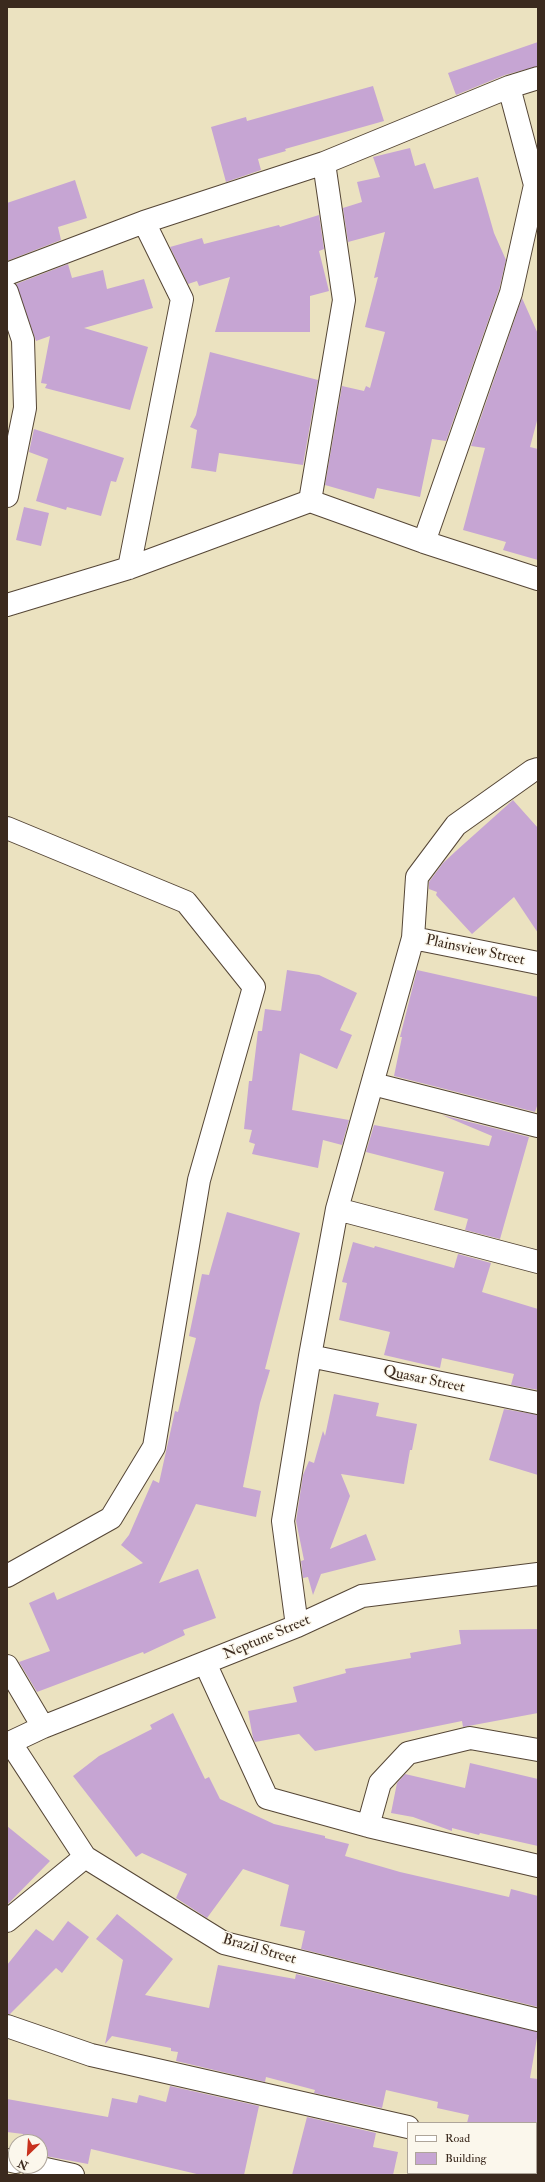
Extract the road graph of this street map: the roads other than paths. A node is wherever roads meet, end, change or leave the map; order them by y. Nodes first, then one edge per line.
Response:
1 (538, 78) edge
2 (509, 86) junction
3 (324, 162) junction
4 (144, 222) junction
5 (7, 274) edge
6 (7, 292) edge
7 (7, 496) edge
8 (310, 501) junction
9 (424, 542) junction
10 (129, 568) junction
11 (538, 579) edge
12 (7, 605) edge
13 (538, 769) edge
14 (7, 828) edge
15 (413, 938) junction
16 (538, 964) edge
17 (373, 1084) junction
18 (538, 1126) edge
19 (337, 1209) junction
20 (538, 1262) edge
21 (310, 1356) junction
22 (538, 1403) edge
23 (538, 1574) edge
24 (7, 1576) edge
25 (298, 1626) junction
26 (205, 1663) junction
27 (7, 1666) edge
28 (42, 1727) junction
29 (9, 1743) edge
30 (538, 1750) edge
31 (368, 1826) junction
32 (85, 1857) junction
33 (538, 1866) edge
34 (7, 1921) edge
35 (538, 2020) edge
36 (7, 2026) edge
37 (407, 2127) edge
38 (48, 2170) edge
39 (73, 2175) edge

1 - 2 street
2 - 3 street
2 - 9 street
3 - 4 street
3 - 8 street
4 - 5 street
4 - 10 street
6 - 7 street
8 - 9 street
8 - 10 street
9 - 11 street
10 - 12 street
13 - 15 street
14 - 24 street
15 - 16 street, Plainsview Street
15 - 17 street
17 - 18 street
17 - 19 street
19 - 20 street
19 - 21 street
21 - 22 street, Quasar Street
21 - 25 street
23 - 25 street, Neptune Street
25 - 26 street, Neptune Street
26 - 28 street, Neptune Street
26 - 31 street
27 - 28 street
28 - 29 street, Neptune Street
29 - 32 street, Brazil Street
30 - 31 street
31 - 33 street
32 - 34 street
32 - 35 street, Brazil Street
36 - 37 street
38 - 39 street

